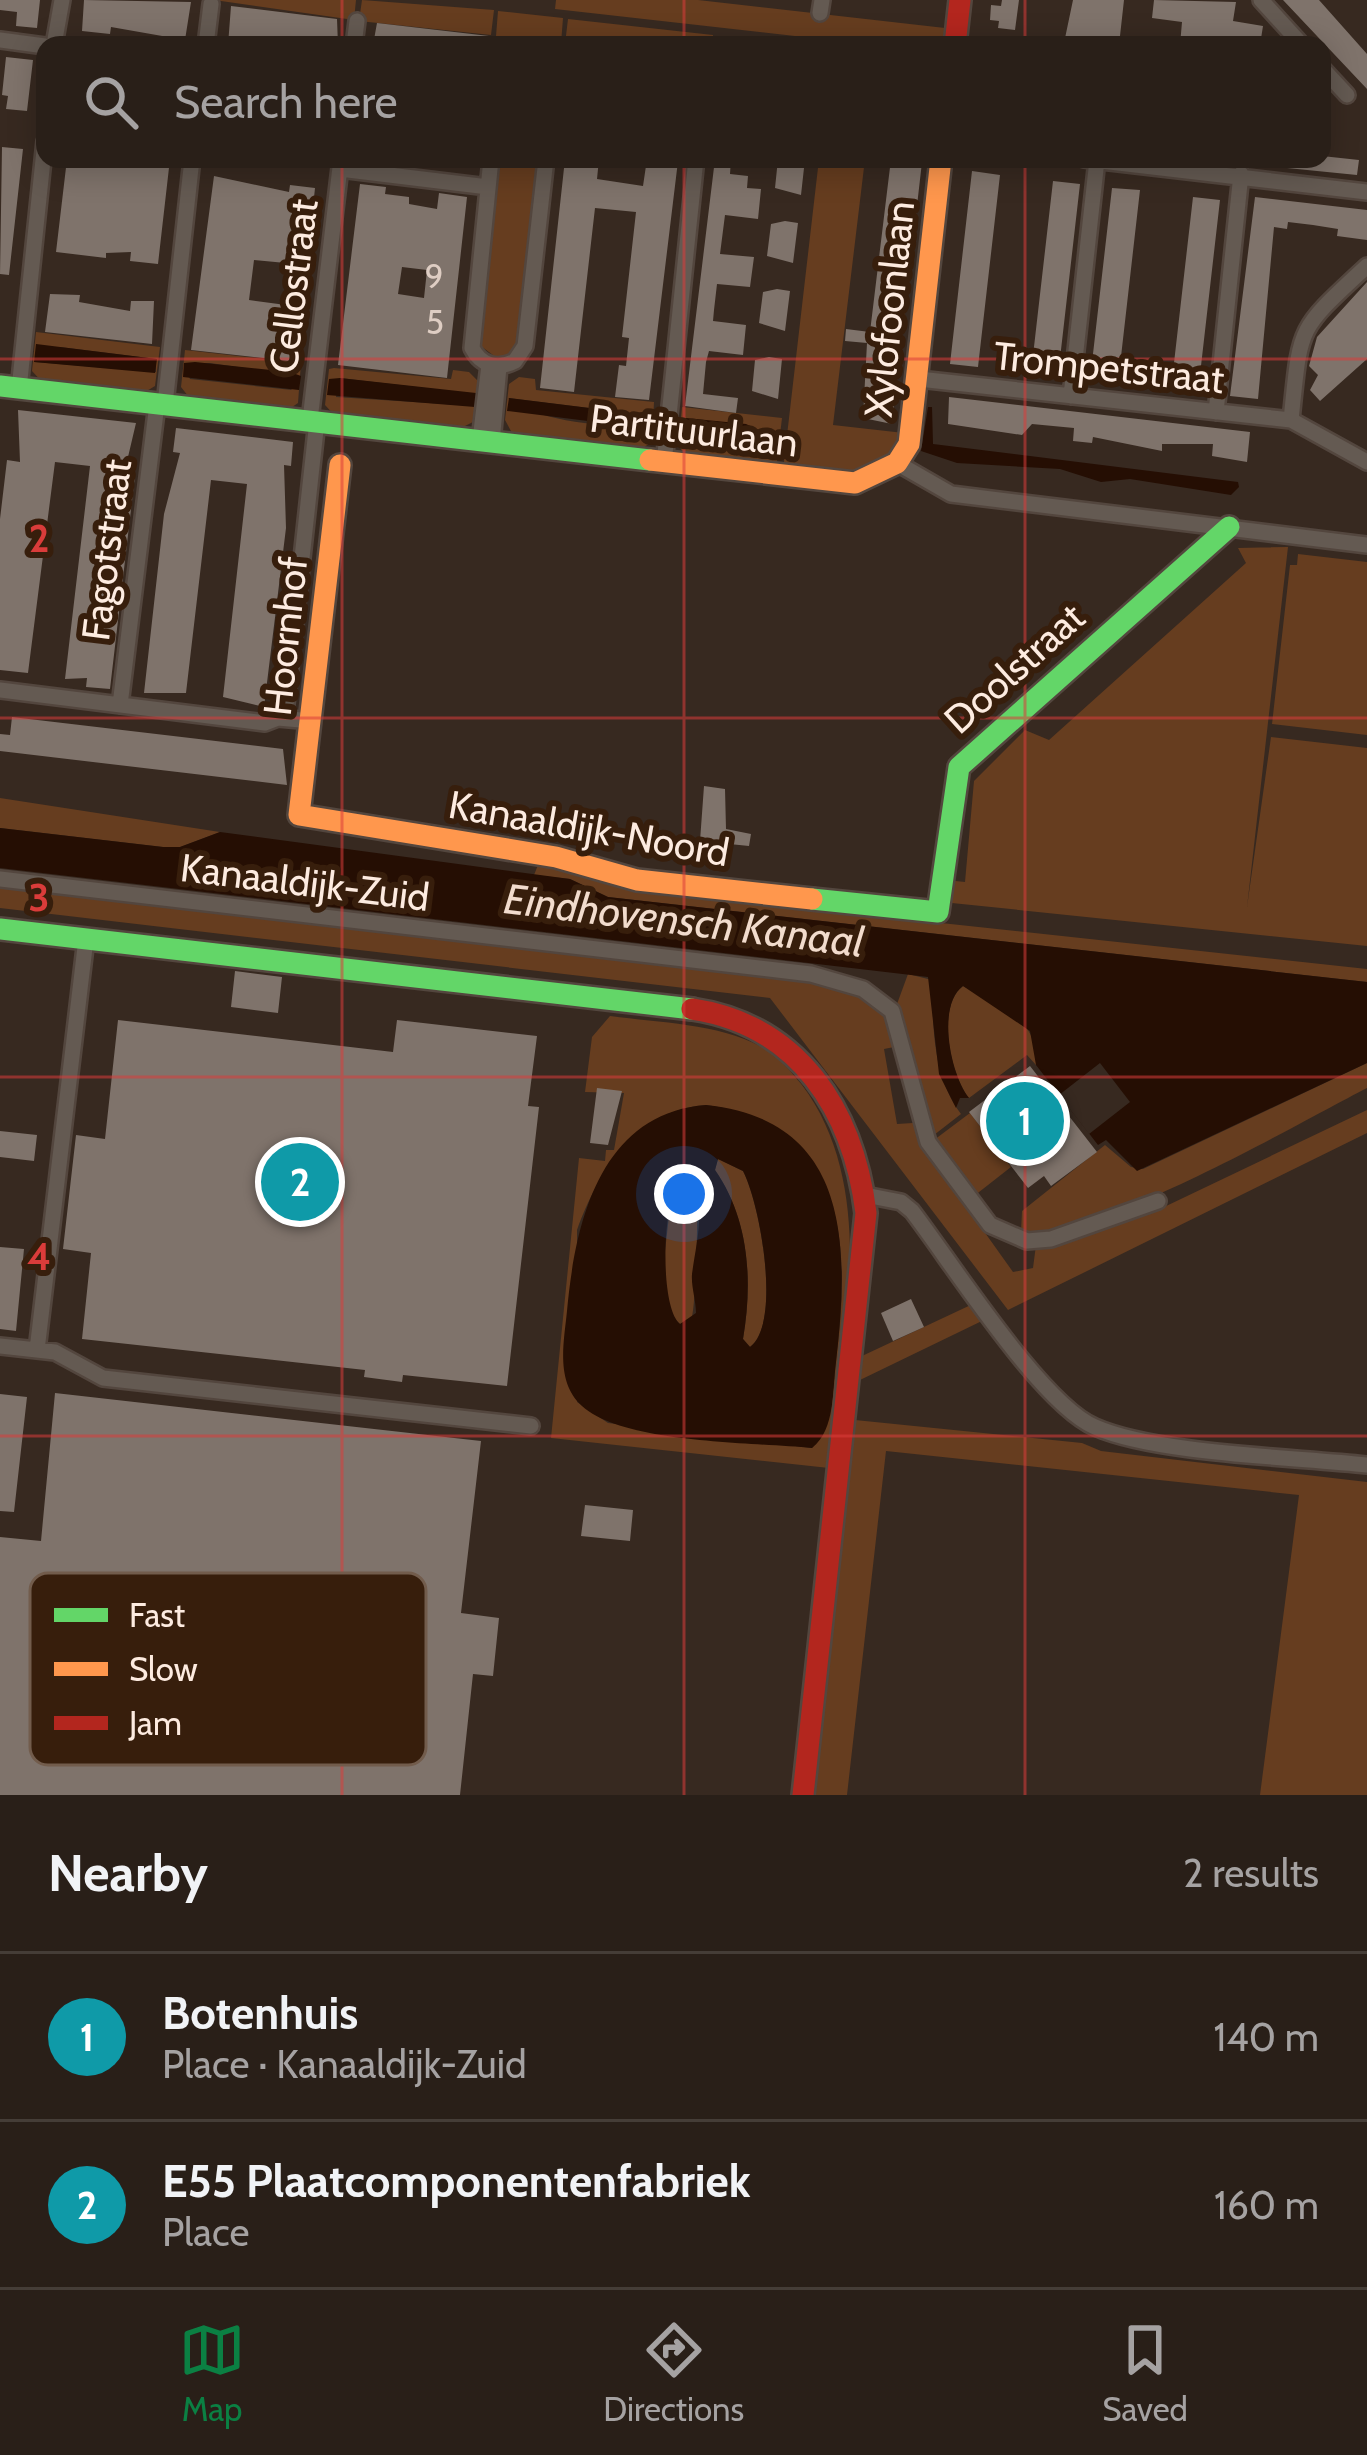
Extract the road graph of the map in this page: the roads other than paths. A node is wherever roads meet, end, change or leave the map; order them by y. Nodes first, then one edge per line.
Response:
1 (62, 0) edge
2 (960, 0) edge
3 (1261, 0) edge
4 (211, 4) dead end
5 (357, 21) dead end
6 (56, 36) edge
7 (207, 36) edge
8 (355, 36) edge
9 (956, 36) edge
10 (1294, 36) edge
11 (0, 40) edge
12 (36, 45) edge
13 (1331, 78) edge
14 (1347, 95) dead end
15 (41, 168) edge
16 (191, 168) edge
17 (340, 168) edge
18 (366, 168) edge
19 (490, 168) edge
20 (545, 168) edge
21 (695, 168) edge
22 (940, 168) edge
23 (1096, 168) edge
24 (1179, 168) edge
25 (1241, 174) junction
26 (488, 187) junction
27 (1367, 192) edge
28 (1367, 266) edge
29 (494, 366) junction
30 (919, 379) junction
31 (5, 391) edge
32 (1071, 396) junction
33 (161, 404) junction
34 (1216, 412) junction
35 (314, 420) junction
36 (1291, 420) junction
37 (486, 441) junction
38 (1367, 462) edge
39 (664, 464) junction
40 (897, 464) junction
41 (340, 465) dead end
42 (1228, 527) junction
43 (1367, 545) edge
44 (0, 690) edge
45 (120, 705) junction
46 (278, 718) junction
47 (312, 721) junction
48 (299, 815) joint
49 (0, 879) edge
50 (938, 912) joint
51 (0, 929) edge
52 (86, 939) junction
53 (865, 1195) junction
54 (1157, 1201) dead end
55 (0, 1346) edge
56 (38, 1350) junction
57 (531, 1426) dead end
58 (1367, 1465) edge
59 (803, 1795) edge

1 - 6 street
2 - 9 street
3 - 10 street
4 - 7 street
5 - 8 street
11 - 12 street
13 - 14 street
15 - 31 street
16 - 33 street
17 - 35 street, Cellostraat
18 - 26 street
19 - 26 street
20 - 29 street
21 - 39 street
22 - 30 street, Xylofoonlaan
23 - 32 street
24 - 25 street
25 - 27 street
25 - 34 street
26 - 29 street
28 - 36 street
29 - 37 street
30 - 32 street, Trompetstraat
30 - 40 street, Xylofoonlaan
31 - 33 street, Partituurlaan
32 - 34 street, Trompetstraat
33 - 35 street, Partituurlaan
33 - 45 street, Fagotstraat
34 - 36 street, Trompetstraat
35 - 37 street, Partituurlaan
35 - 46 street, Cellostraat
36 - 38 street, Trompetstraat
37 - 39 street, Partituurlaan
39 - 40 street, Partituurlaan
40 - 42 street
41 - 47 street, Hoornhof
42 - 43 street
42 - 50 street, Doolstraat
44 - 45 street
45 - 46 street
46 - 47 street
47 - 48 street, Hoornhof
48 - 50 street, Kanaaldijk-Noord
49 - 54 street, Kanaaldijk-Zuid
51 - 52 street
52 - 53 street
52 - 56 street
53 - 58 street
53 - 59 street
55 - 56 street
56 - 57 street

